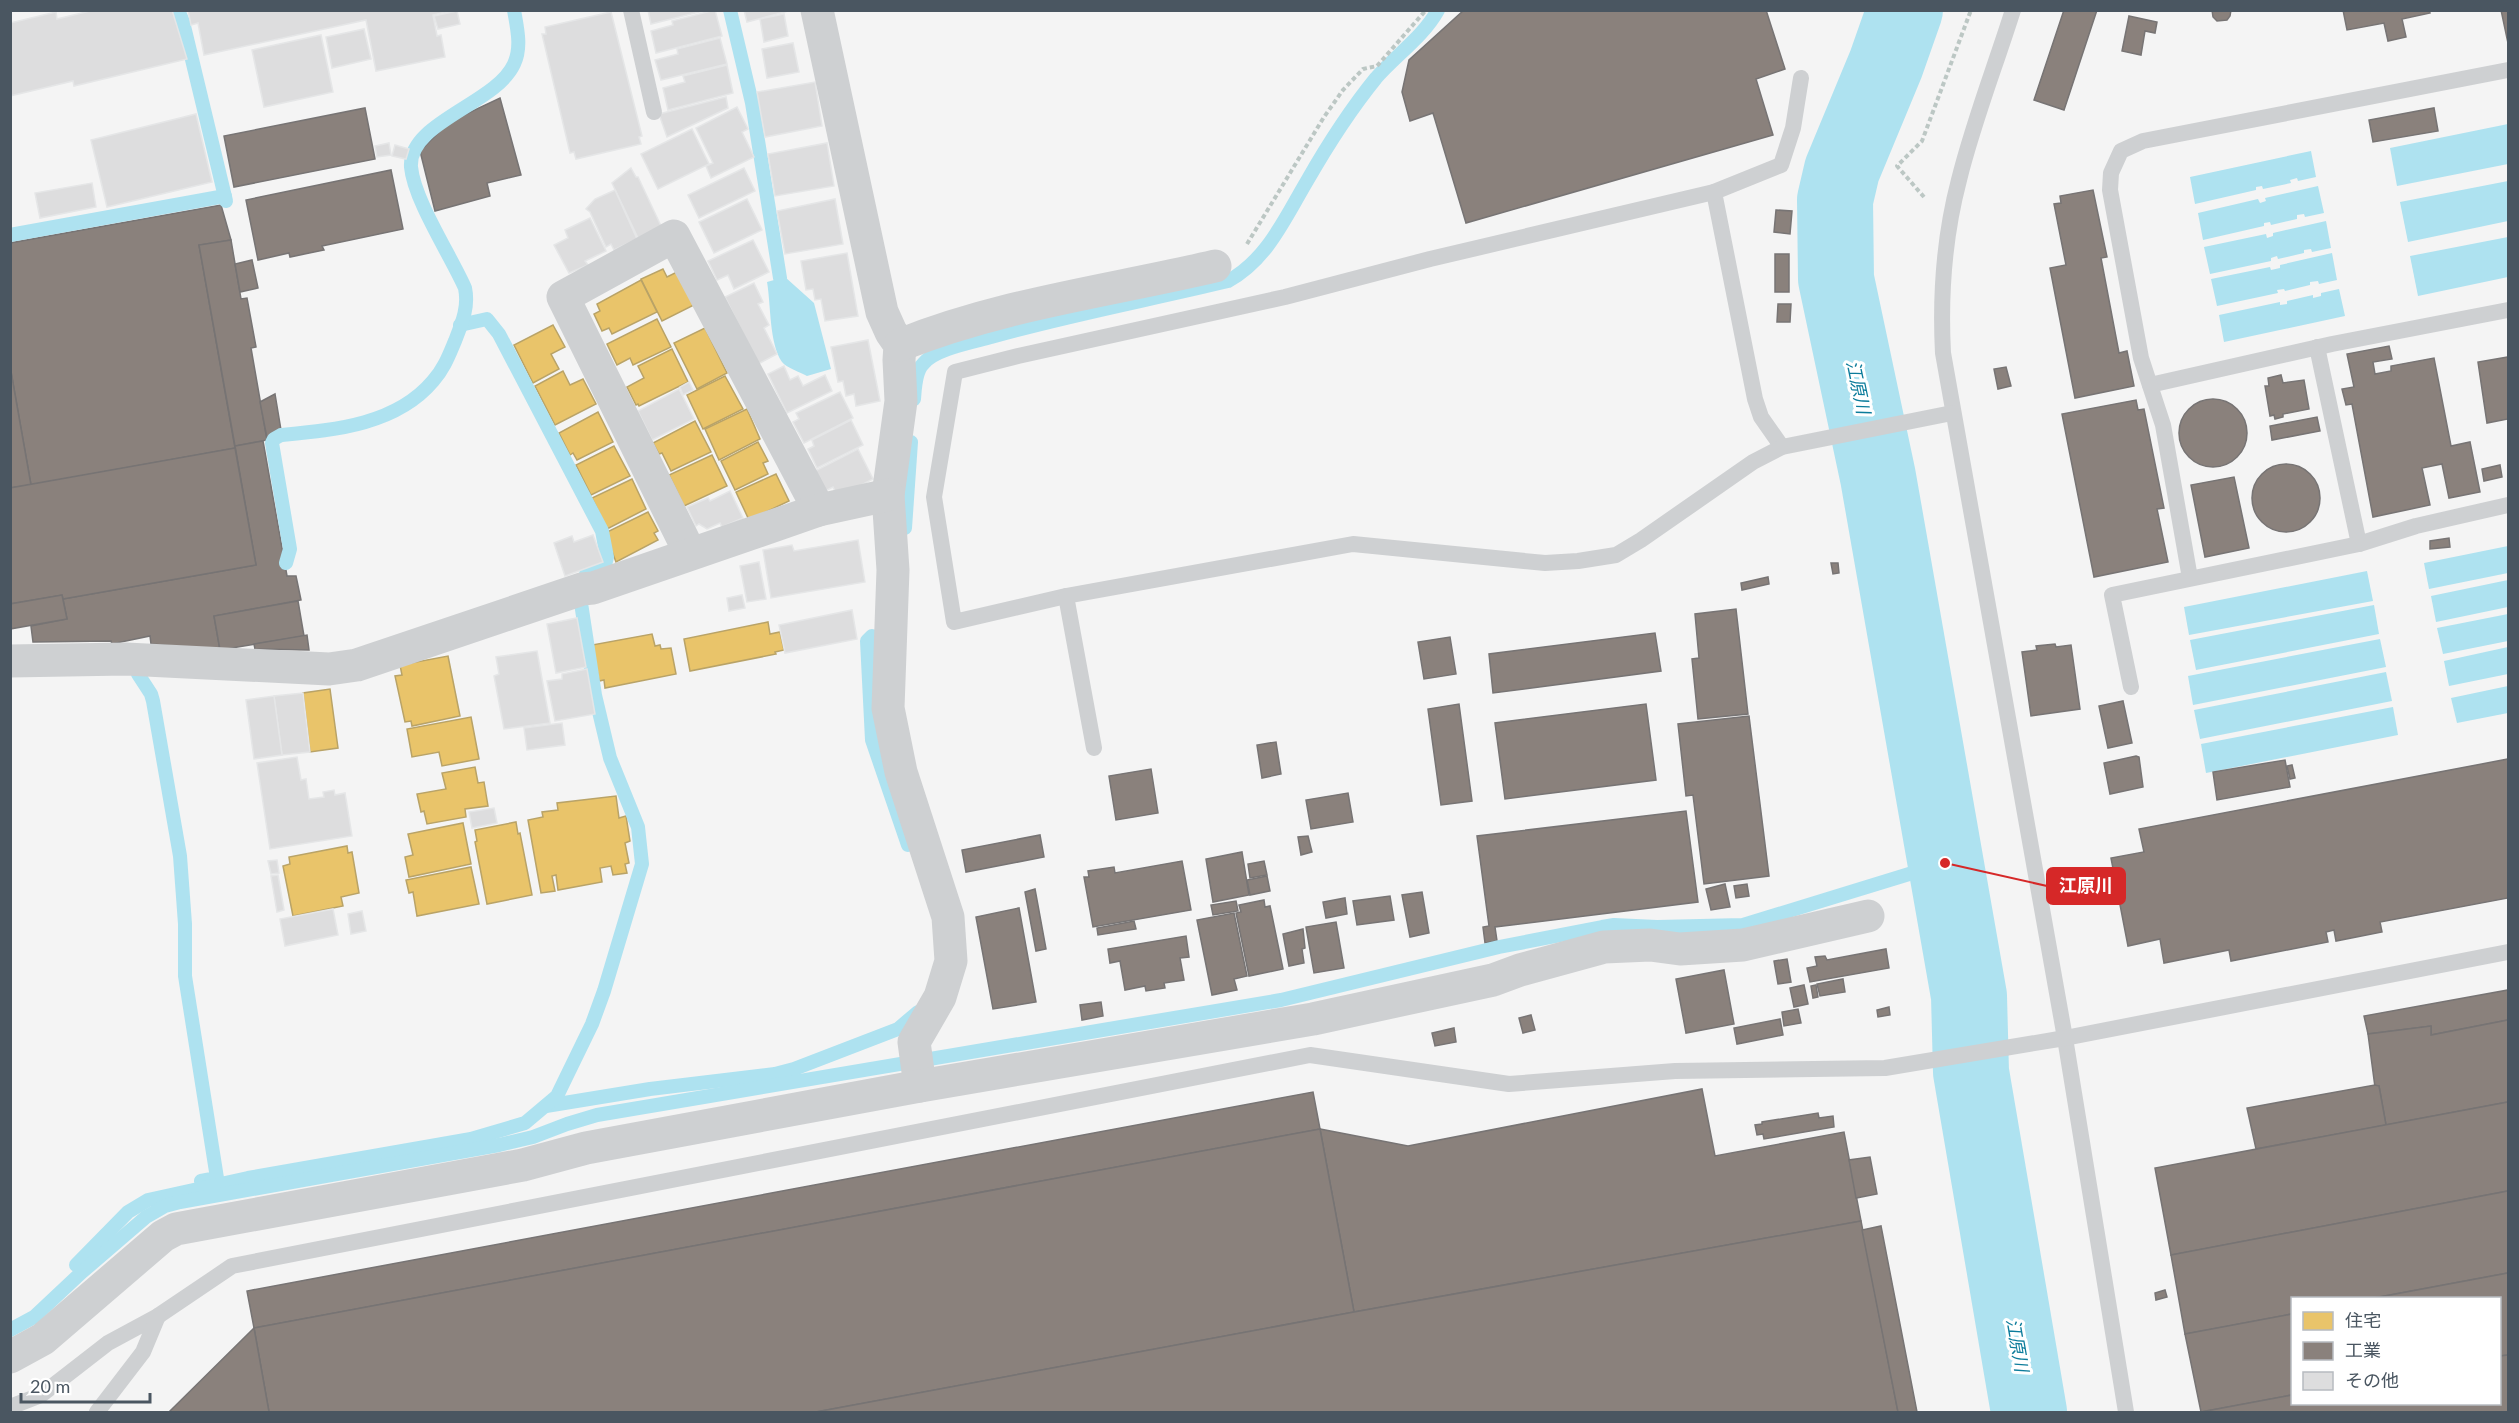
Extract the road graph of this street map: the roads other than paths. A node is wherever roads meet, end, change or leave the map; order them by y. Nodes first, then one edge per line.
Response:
1 (631, 10) edge
2 (817, 10) edge
3 (2013, 10) edge
4 (2508, 70) edge
5 (1801, 78) dead end
6 (654, 112) dead end
7 (1714, 192) junction
8 (1215, 266) road end
9 (2508, 310) edge
10 (900, 345) junction
11 (2317, 347) junction
12 (2150, 385) junction
13 (1952, 414) junction
14 (1782, 447) junction
15 (888, 495) junction
16 (2508, 505) edge
17 (819, 510) junction
18 (2359, 544) junction
19 (690, 553) junction
20 (2190, 578) junction
21 (1066, 596) junction
22 (10, 662) edge
23 (2131, 687) dead end
24 (1094, 748) dead end
25 (1868, 916) dead end
26 (2508, 951) edge
27 (2065, 1038) junction
28 (917, 1071) junction
29 (158, 1316) junction
30 (10, 1357) edge
31 (10, 1407) edge
32 (97, 1413) edge
33 (2126, 1413) edge

1 - 6 lane
2 - 10 street
3 - 13 lane
4 - 12 lane
5 - 7 lane
7 - 14 lane
7 - 21 lane
8 - 10 street
9 - 11 lane
10 - 15 street
11 - 12 lane
11 - 18 lane
12 - 20 lane
13 - 14 lane
13 - 27 lane
14 - 21 lane
15 - 17 street
15 - 28 street
16 - 18 lane
17 - 19 street
17 - 19 street
18 - 20 lane
19 - 22 street
20 - 23 lane
21 - 24 lane
25 - 28 street
26 - 27 lane
27 - 29 lane
27 - 33 lane
28 - 30 street
29 - 31 lane
29 - 32 lane

